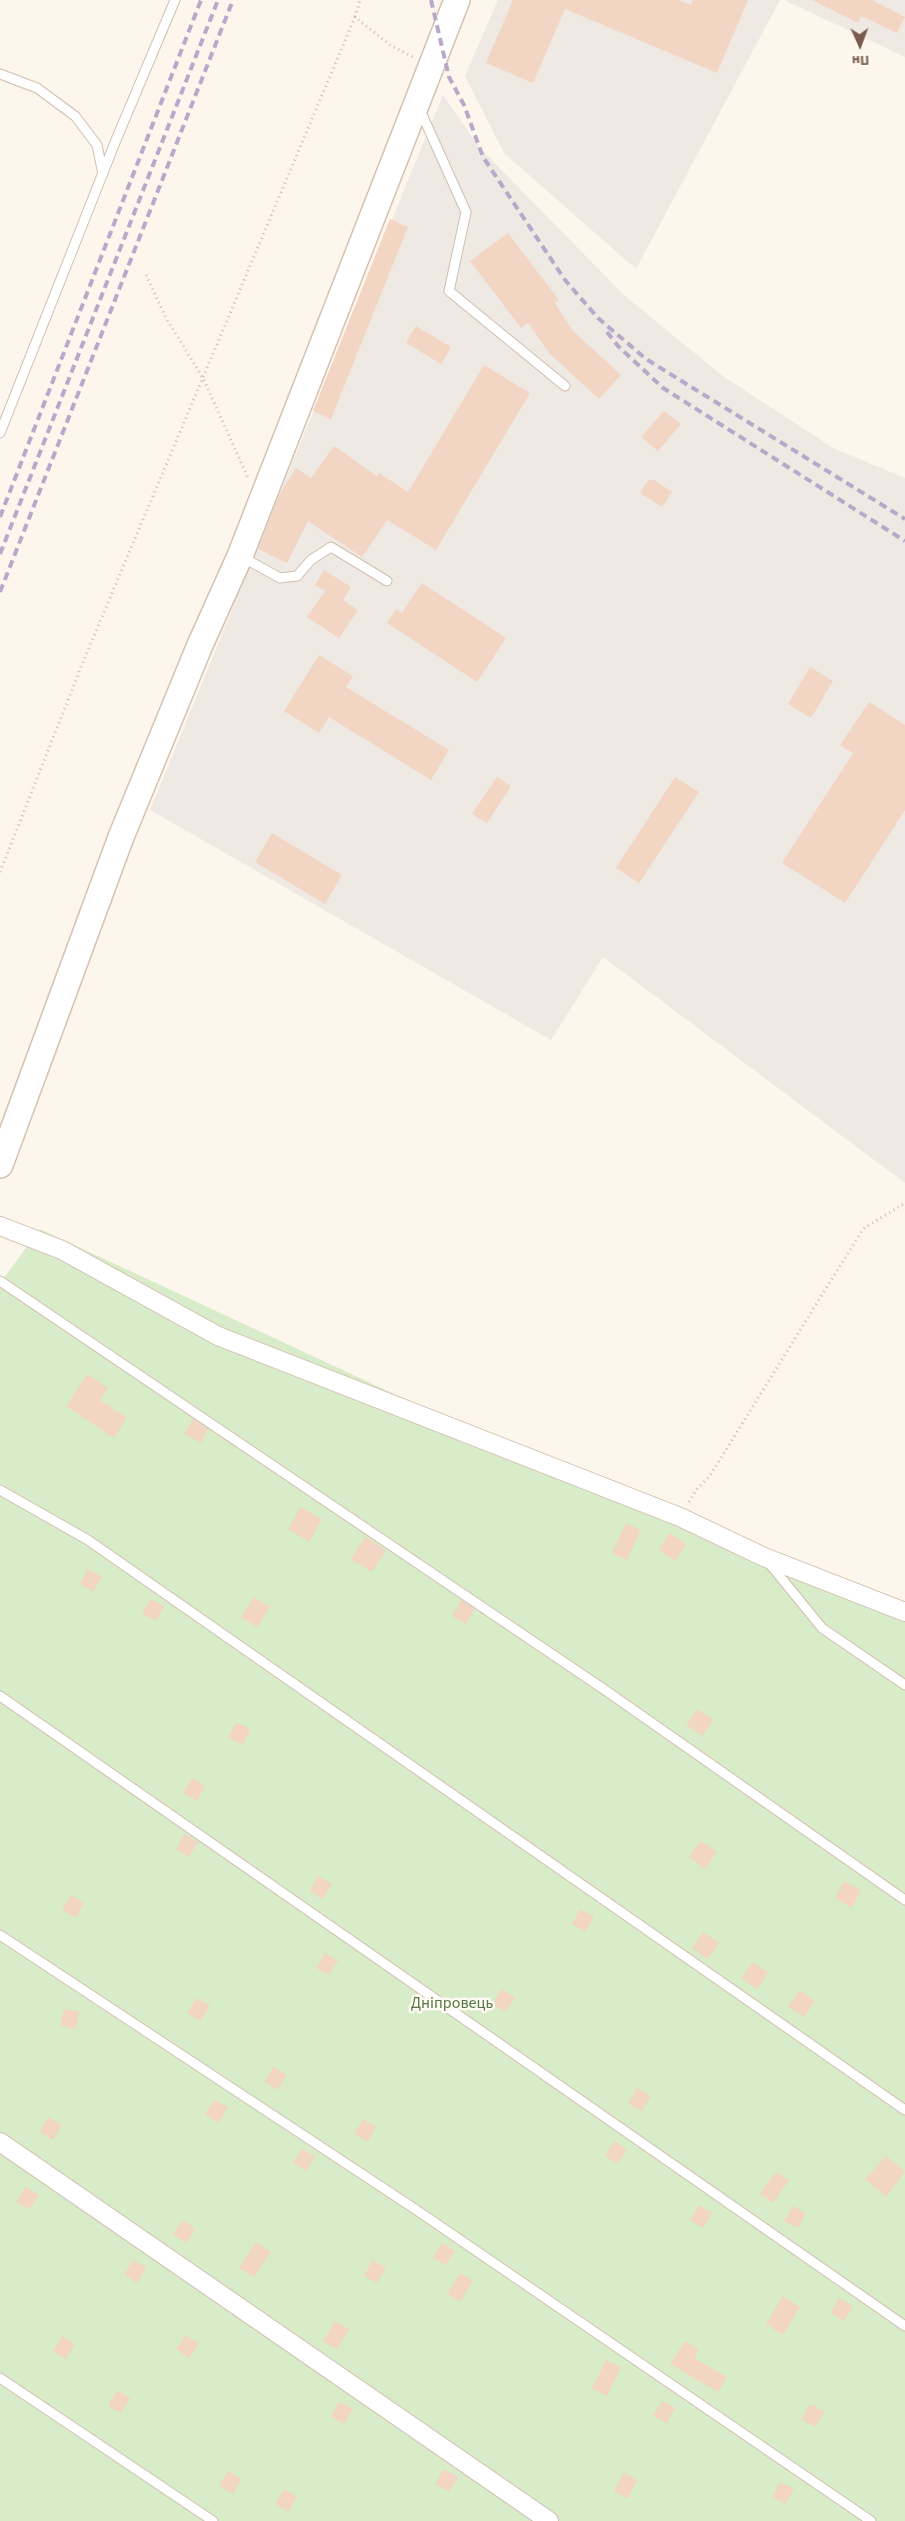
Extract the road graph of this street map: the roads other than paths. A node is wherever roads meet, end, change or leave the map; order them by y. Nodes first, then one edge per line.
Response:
1 (175, 0) edge
2 (457, 0) edge
3 (0, 74) edge
4 (417, 103) junction
5 (102, 175) junction
6 (565, 386) dead end
7 (0, 433) edge
8 (240, 556) junction
9 (386, 581) dead end
10 (0, 1165) edge
11 (0, 1226) edge
12 (0, 1280) edge
13 (0, 1490) edge
14 (764, 1557) junction
15 (905, 1612) edge
16 (905, 1685) edge
17 (0, 1696) edge
18 (905, 1900) edge
19 (0, 1935) edge
20 (905, 2110) edge
21 (0, 2142) edge
22 (905, 2326) edge
23 (0, 2378) edge
24 (213, 2521) edge
25 (549, 2521) edge
26 (871, 2521) edge

1 - 5 lane
2 - 4 street
3 - 5 lane
4 - 6 lane
4 - 8 street
5 - 7 lane
8 - 9 lane
8 - 10 street
11 - 14 street
12 - 18 lane
13 - 20 lane
14 - 15 street
14 - 16 lane
17 - 22 lane
19 - 26 lane
21 - 25 street
23 - 24 lane

